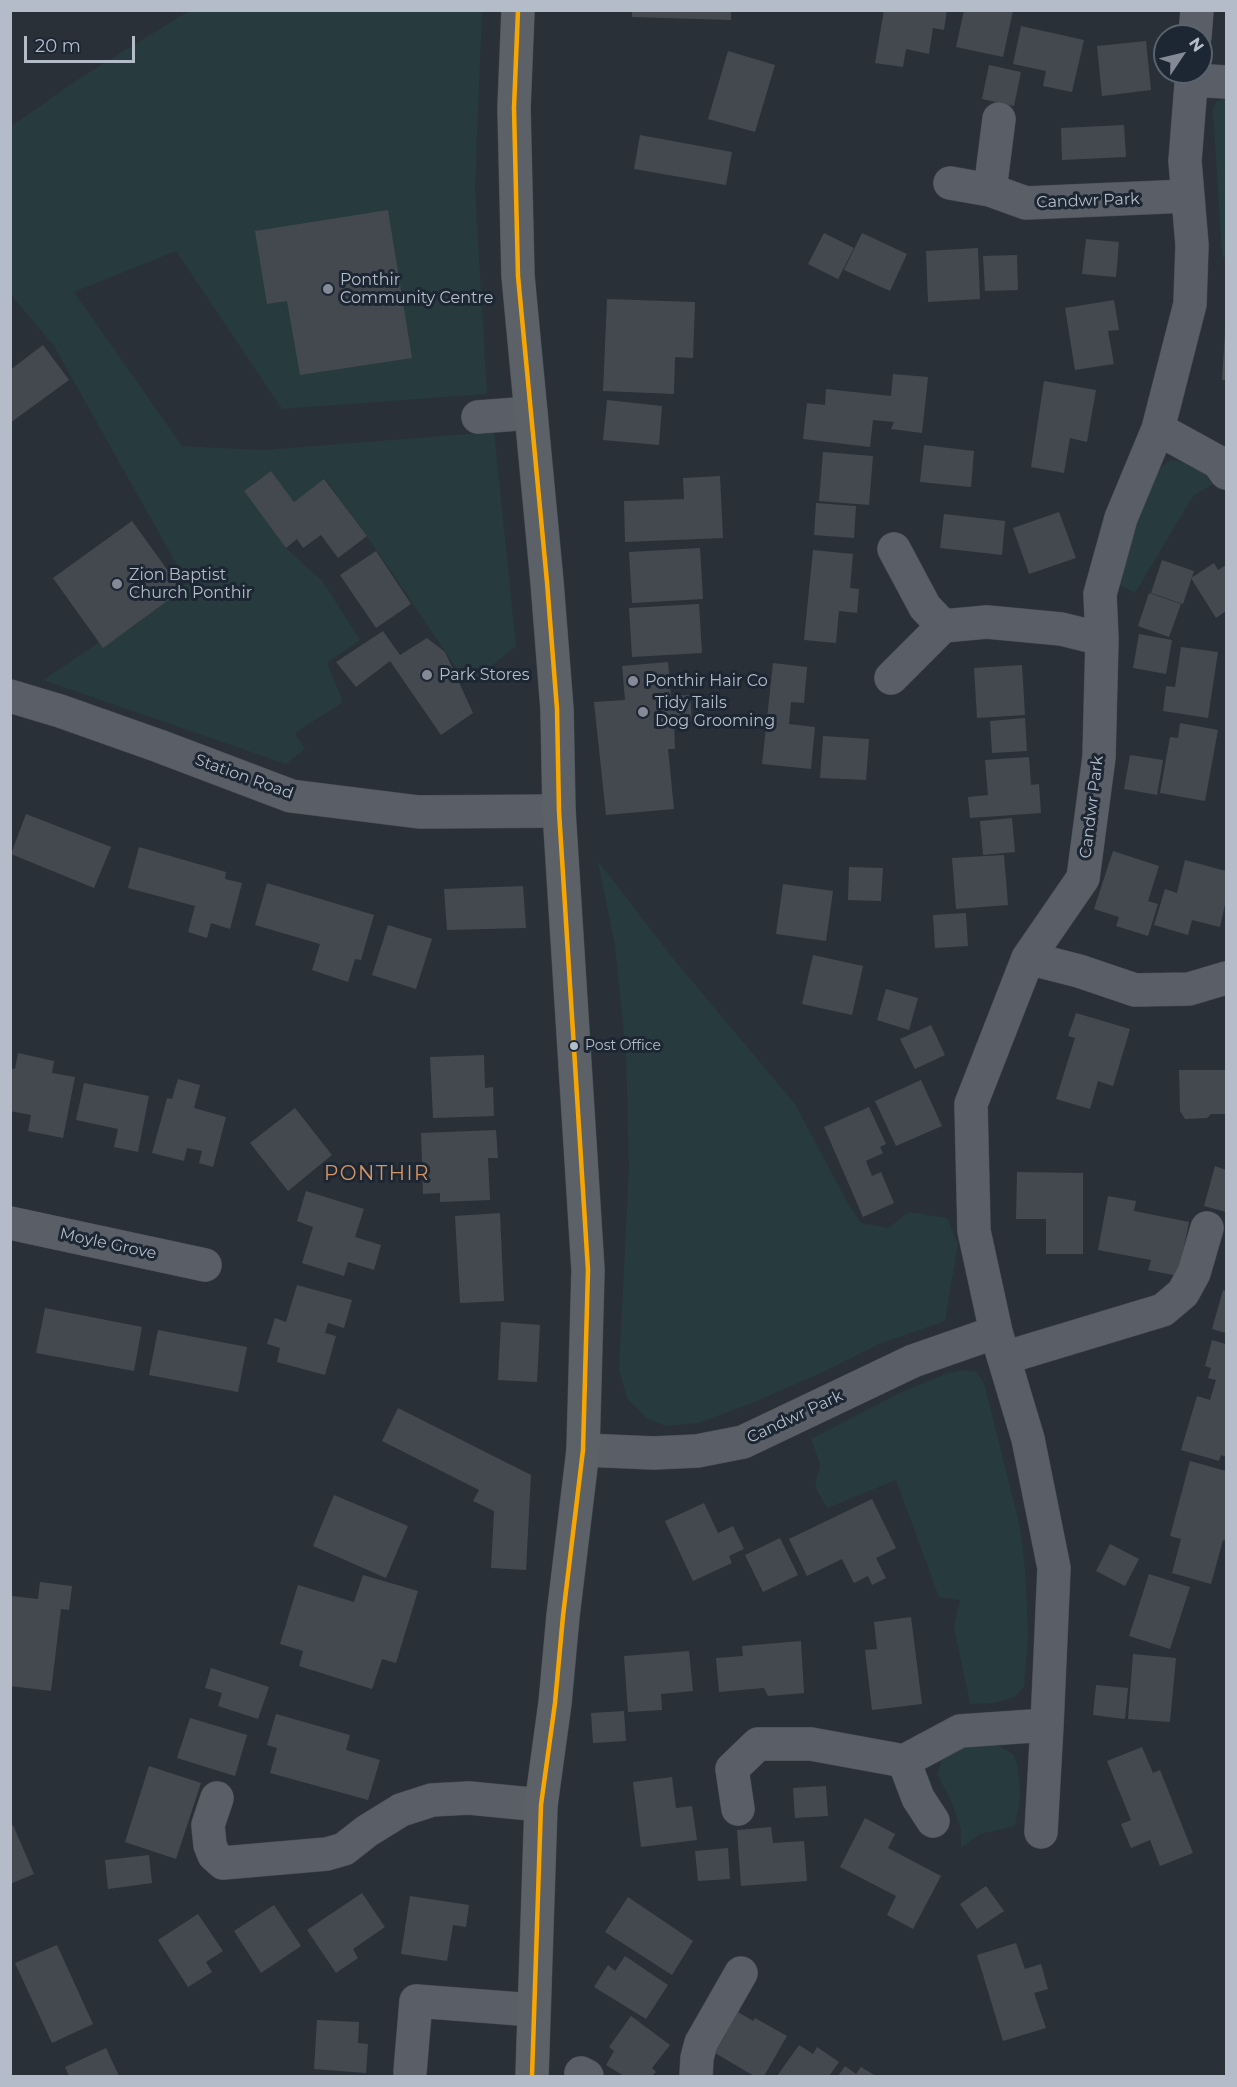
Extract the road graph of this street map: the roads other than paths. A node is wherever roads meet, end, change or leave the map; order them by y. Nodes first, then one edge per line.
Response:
1 (518, 10) edge
2 (1191, 84) edge
3 (999, 119) dead end
4 (950, 183) dead end
5 (990, 190) junction
6 (1187, 196) junction
7 (531, 413) junction
8 (478, 417) dead end
9 (1158, 429) junction
10 (1227, 472) edge
11 (894, 549) dead end
12 (943, 626) junction
13 (1102, 639) junction
14 (891, 678) dead end
15 (10, 696) edge
16 (559, 810) junction
17 (1028, 958) junction
18 (1227, 978) edge
19 (10, 1223) edge
20 (1207, 1228) dead end
21 (206, 1265) dead end
22 (1000, 1345) junction
23 (583, 1450) junction
24 (1047, 1725) junction
25 (904, 1761) junction
26 (217, 1798) dead end
27 (541, 1805) junction
28 (738, 1809) dead end
29 (933, 1821) dead end
30 (1041, 1832) dead end
31 (741, 1973) dead end
32 (533, 2010) junction
33 (410, 2072) dead end
34 (532, 2076) edge
35 (696, 2076) edge

1 - 7 main road
2 - 6 street, Candwr Park
3 - 5 street
4 - 5 street, Candwr Park
5 - 6 street, Candwr Park
6 - 9 street, Candwr Park
7 - 8 street
7 - 16 main road
9 - 10 street
9 - 13 street, Candwr Park
11 - 12 street
12 - 13 street
12 - 14 street
13 - 17 street, Candwr Park
15 - 16 street, Station Road
16 - 23 main road
17 - 18 street
17 - 22 street, Candwr Park
19 - 21 street, Moyle Grove
20 - 22 street
22 - 23 street, Candwr Park
22 - 24 street, Candwr Park
23 - 27 main road
24 - 25 street
24 - 30 street, Candwr Park
25 - 28 street
25 - 29 street
26 - 27 street
27 - 32 main road
31 - 35 street
32 - 33 street
32 - 34 main road

